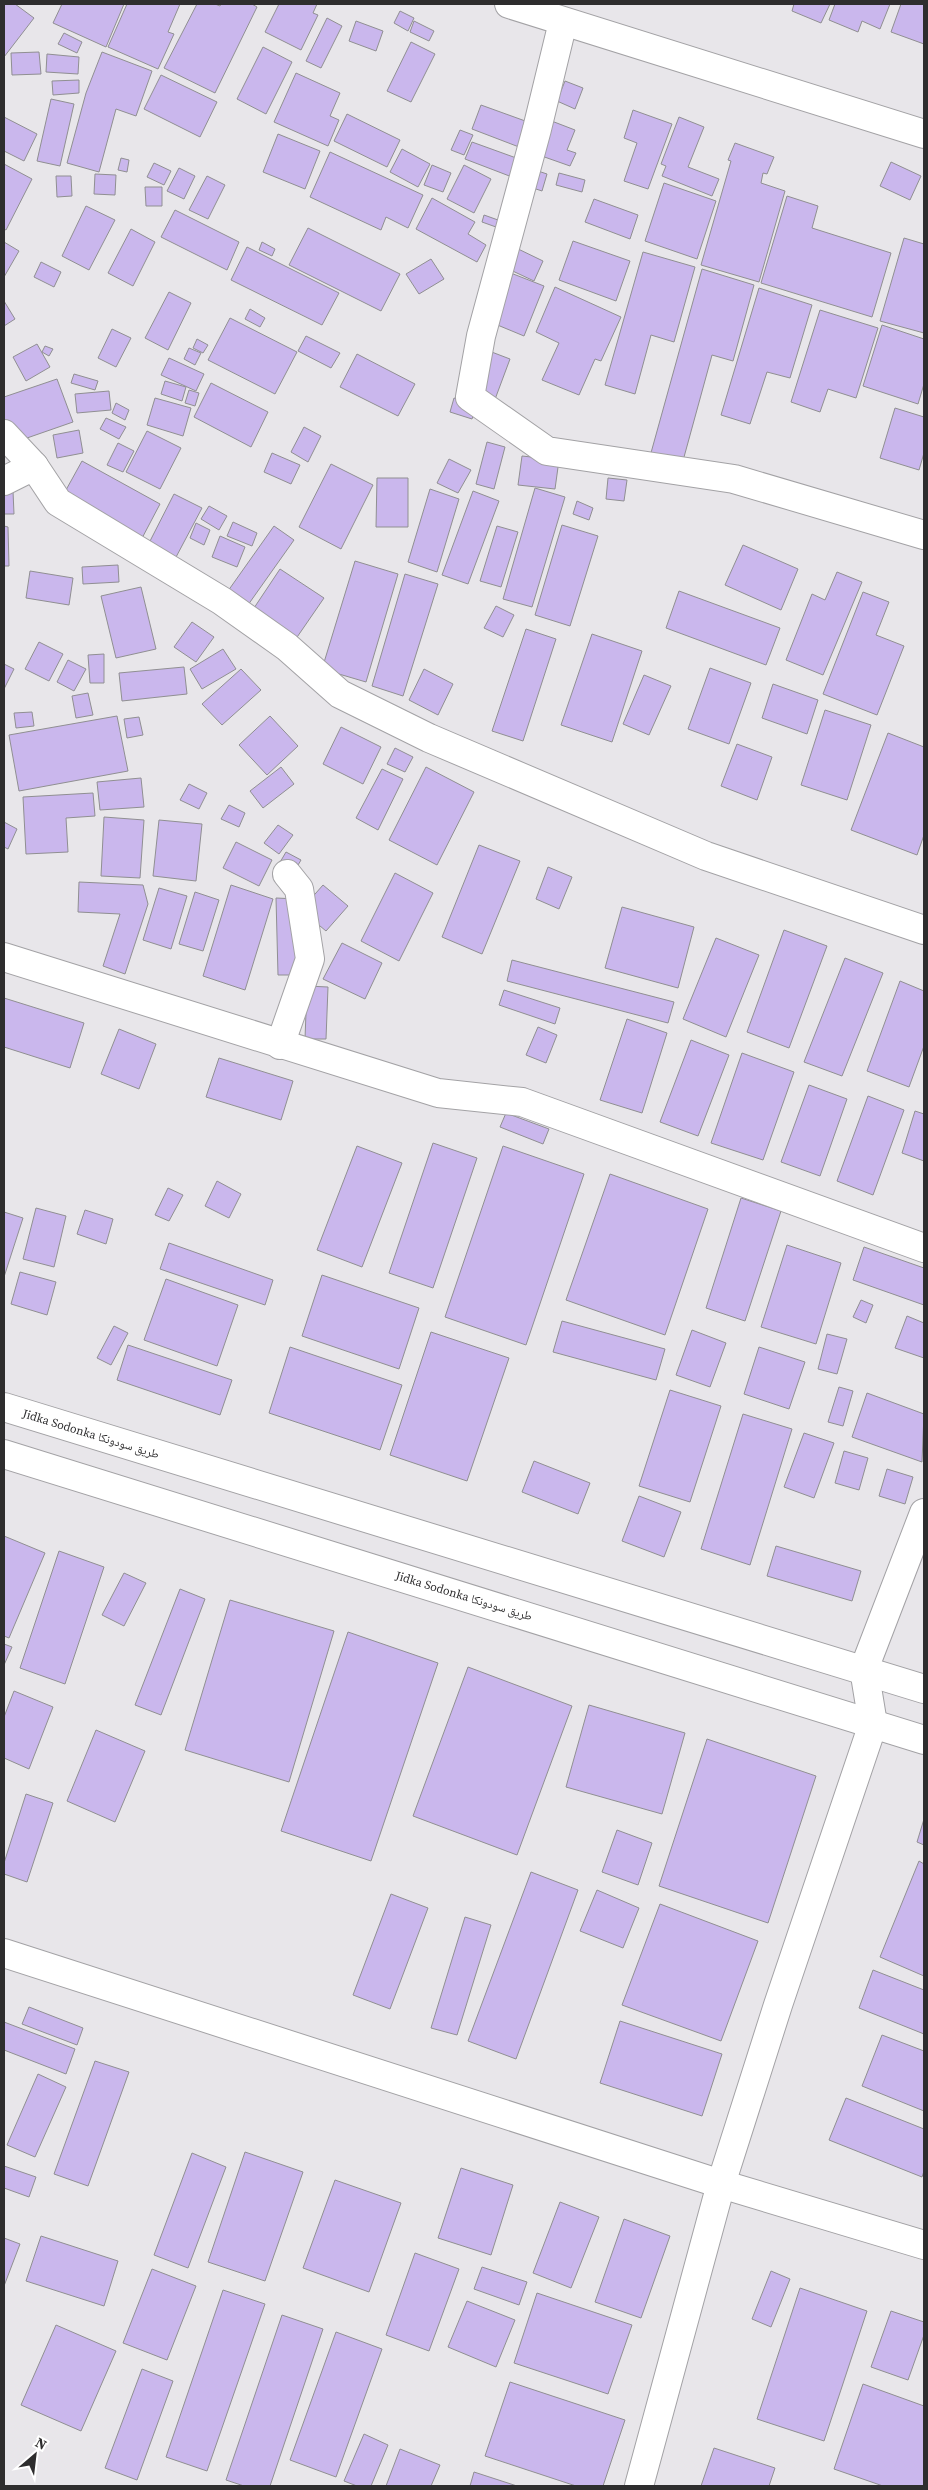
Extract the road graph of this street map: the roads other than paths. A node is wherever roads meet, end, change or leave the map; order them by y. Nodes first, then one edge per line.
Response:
1 (509, 4) edge
2 (563, 22) junction
3 (924, 134) edge
4 (4, 434) edge
5 (34, 466) junction
6 (4, 481) edge
7 (924, 535) edge
8 (287, 874) dead end
9 (924, 930) edge
10 (4, 957) edge
11 (280, 1045) junction
12 (924, 1248) edge
13 (4, 1407) edge
14 (72, 1428) junction
15 (4, 1454) edge
16 (58, 1470) junction
17 (924, 1513) edge
18 (864, 1669) junction
19 (924, 1689) edge
20 (873, 1724) junction
21 (924, 1740) edge
22 (4, 1953) edge
23 (721, 2184) junction
24 (924, 2245) edge
25 (639, 2486) edge

1 - 2 street
2 - 3 street
2 - 7 street
4 - 5 street
5 - 6 street
5 - 9 street
8 - 11 street
10 - 11 street
11 - 12 street
13 - 14 street, Jidka Sodonka طريق سودونكا
14 - 16 street
14 - 18 street, Jidka Sodonka طريق سودونكا
15 - 16 street, Jidka Sodonka طريق سودونكا
16 - 20 street, Jidka Sodonka طريق سودونكا
17 - 18 street
18 - 19 street, Jidka Sodonka طريق سودونكا
18 - 20 street
20 - 21 street, Jidka Sodonka طريق سودونكا
20 - 23 street
22 - 23 street
23 - 24 street
23 - 25 street

